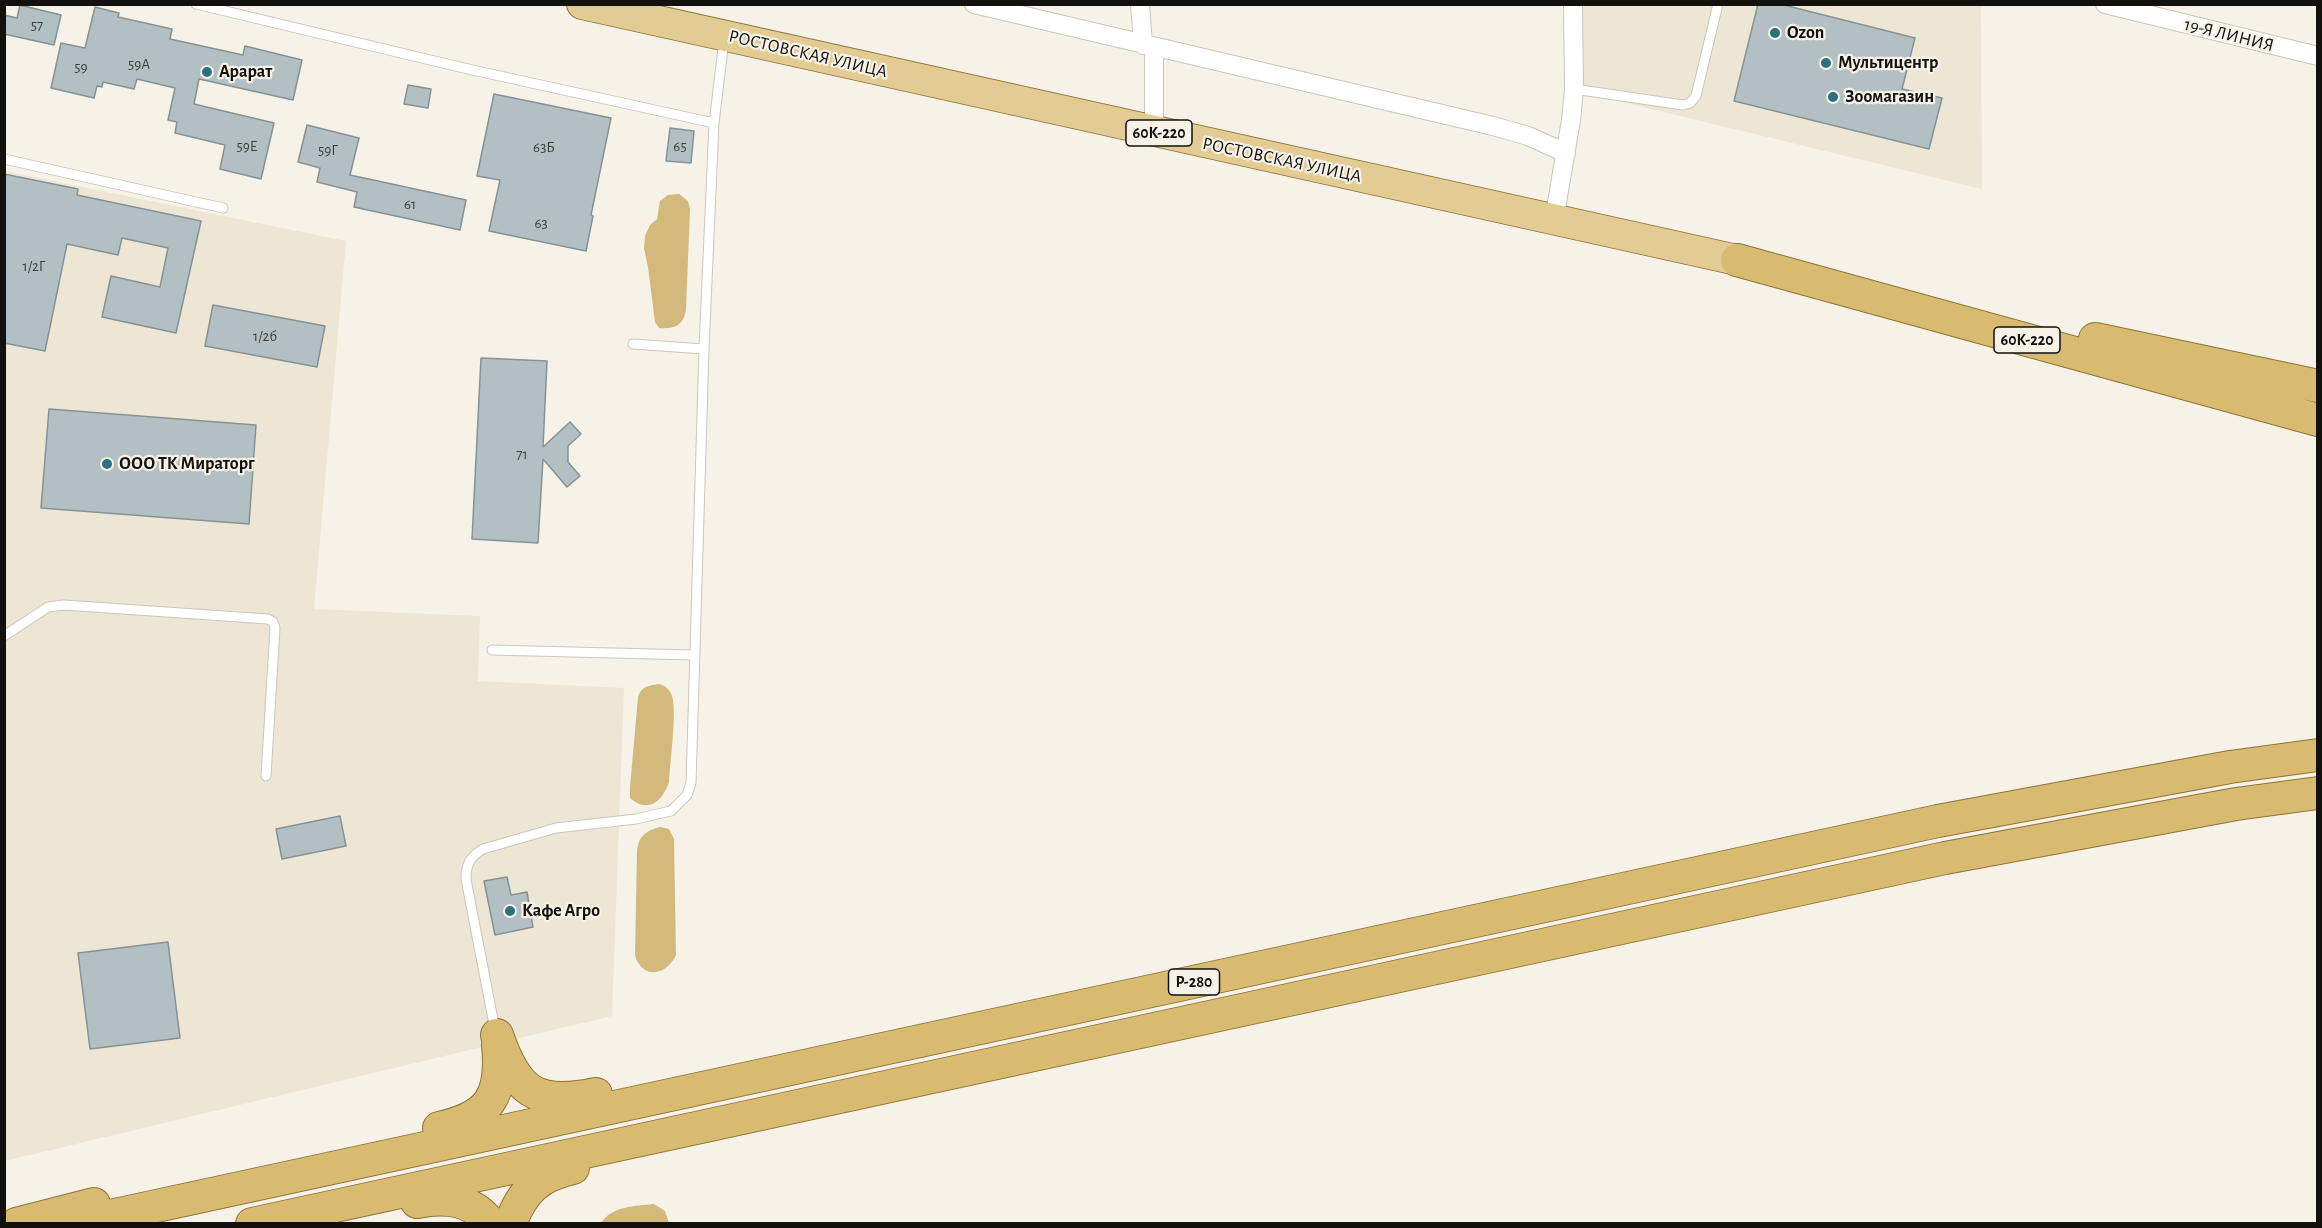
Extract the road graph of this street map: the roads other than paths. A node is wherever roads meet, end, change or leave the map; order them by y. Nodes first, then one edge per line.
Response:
1 (196, 4) edge
2 (974, 4) edge
3 (1140, 4) edge
4 (1573, 4) edge
5 (1718, 4) edge
6 (2105, 4) edge
7 (588, 5) edge
8 (724, 36) junction
9 (1149, 46) junction
10 (2318, 56) edge
11 (1574, 89) junction
12 (714, 123) junction
13 (1154, 131) junction
14 (1566, 153) junction
15 (4, 159) edge
16 (223, 208) dead end
17 (1554, 220) junction
18 (1737, 260) junction
19 (633, 344) dead end
20 (704, 349) junction
21 (2318, 386) edge
22 (2318, 420) edge
23 (4, 636) edge
24 (492, 650) dead end
25 (693, 655) junction
26 (2318, 755) edge
27 (266, 776) dead end
28 (2318, 793) edge
29 (1047, 1014) junction
30 (496, 1035) junction
31 (1116, 1037) junction
32 (16, 1224) edge
33 (73, 1224) edge
34 (252, 1224) edge
35 (316, 1224) edge
36 (491, 1224) edge
37 (510, 1224) edge

1 - 12 lane
2 - 9 street
3 - 9 street
4 - 11 street
5 - 11 lane
6 - 10 street, 19-Я ЛИНИЯ
7 - 8 main road, РОСТОВСКАЯ УЛИЦА / 60К-220
8 - 12 lane
8 - 13 main road, РОСТОВСКАЯ УЛИЦА / 60К-220
9 - 13 street
9 - 14 street
11 - 14 street
12 - 20 lane
13 - 17 main road, РОСТОВСКАЯ УЛИЦА / 60К-220
14 - 17 street
15 - 16 lane
17 - 18 main road, РОСТОВСКАЯ УЛИЦА / 60К-220
18 - 21 highway, 60К-220
18 - 22 highway, 60К-220
19 - 20 lane
20 - 25 lane
23 - 27 lane
24 - 25 lane
25 - 30 lane
26 - 29 highway, Р-280
28 - 31 highway, Р-280
29 - 30 highway
29 - 33 highway, Р-280
30 - 32 highway
31 - 34 highway, Р-280
31 - 37 highway
35 - 36 highway

